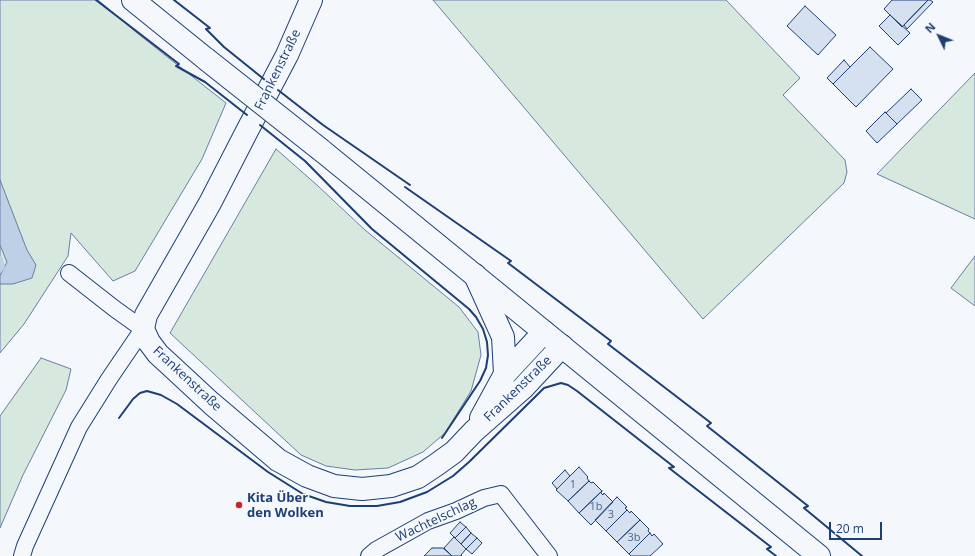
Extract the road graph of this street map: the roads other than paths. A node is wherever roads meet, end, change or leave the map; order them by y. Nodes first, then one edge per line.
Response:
1 (133, 0) edge
2 (311, 0) edge
3 (69, 273) dead end
4 (475, 275) junction
5 (143, 329) junction
6 (544, 332) junction
7 (562, 346) junction
8 (505, 374) junction
9 (474, 431) junction
10 (22, 556) edge
11 (369, 556) edge
12 (549, 556) edge
13 (819, 556) edge

1 - 4 main road, bridge
2 - 5 main road, Frankenstraße
3 - 5 street
4 - 6 main road
4 - 8 main road
5 - 9 main road, Frankenstraße
5 - 10 street
6 - 7 main road
6 - 8 main road, Frankenstraße
7 - 9 main road, Frankenstraße
7 - 13 main road
8 - 9 main road, Frankenstraße
11 - 12 street, Wachtelschlag

